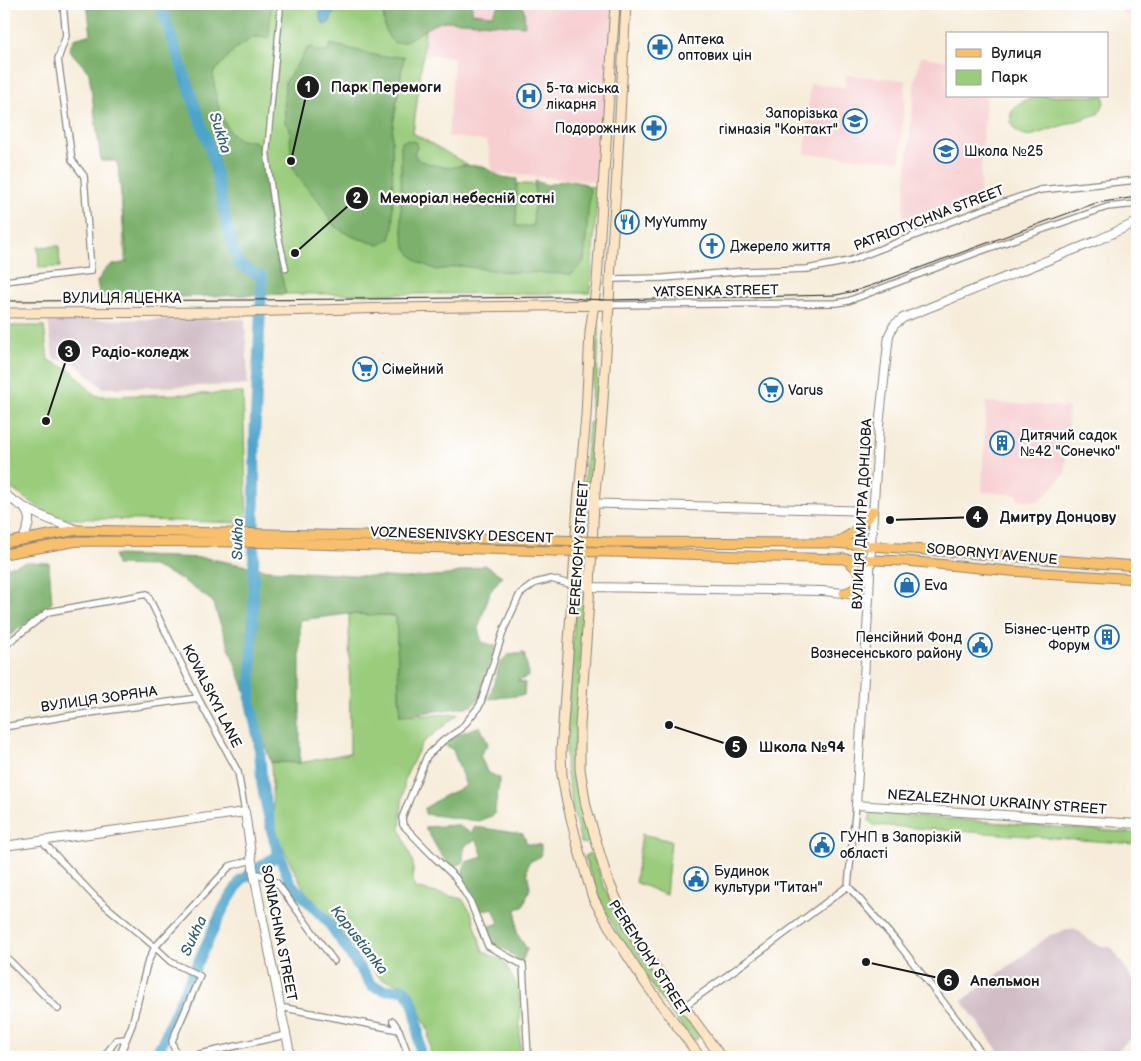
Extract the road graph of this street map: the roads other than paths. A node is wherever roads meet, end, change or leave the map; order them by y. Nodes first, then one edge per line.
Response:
1 (63, 4) edge
2 (280, 4) edge
3 (615, 4) edge
4 (626, 4) edge
5 (603, 176) junction
6 (617, 177) junction
7 (1137, 180) edge
8 (1137, 204) edge
9 (1137, 222) edge
10 (286, 269) dead end
11 (610, 279) junction
12 (4, 281) edge
13 (594, 305) junction
14 (609, 305) junction
15 (279, 311) joint
16 (4, 313) edge
17 (586, 416) junction
18 (602, 416) junction
19 (4, 494) edge
20 (578, 503) junction
21 (594, 504) junction
22 (23, 507) junction
23 (873, 510) junction
24 (78, 530) junction
25 (23, 538) junction
26 (239, 538) junction
27 (269, 539) junction
28 (4, 542) edge
29 (833, 542) junction
30 (871, 546) junction
31 (4, 554) edge
32 (844, 558) junction
33 (870, 559) junction
34 (1137, 566) edge
35 (1137, 579) edge
36 (862, 580) junction
37 (573, 585) junction
38 (590, 587) junction
39 (844, 593) junction
40 (869, 598) junction
41 (4, 646) edge
42 (198, 698) junction
43 (4, 727) edge
44 (856, 806) junction
45 (245, 812) junction
46 (1137, 824) edge
47 (42, 841) junction
48 (4, 846) edge
49 (597, 847) junction
50 (579, 851) junction
51 (252, 862) junction
52 (254, 874) junction
53 (848, 886) junction
54 (155, 947) junction
55 (4, 955) edge
56 (334, 961) dead end
57 (683, 1007) junction
58 (58, 1009) dead end
59 (281, 1010) junction
60 (393, 1021) dead end
61 (399, 1030) junction
62 (286, 1035) junction
63 (126, 1039) junction
64 (708, 1040) junction
65 (698, 1054) edge
66 (104, 1057) edge
67 (119, 1057) edge
68 (291, 1057) edge
69 (409, 1057) edge
70 (528, 1057) edge
71 (721, 1057) edge
72 (984, 1057) edge

1 - 12 street
2 - 10 street
3 - 5 main road, PEREMOHY STREET
4 - 6 main road, PEREMOHY STREET
5 - 6 main road
5 - 13 main road, PEREMOHY STREET
6 - 11 main road, PEREMOHY STREET
7 - 11 street, PATRIOTYCHNA STREET
8 - 14 street, YATSENKA STREET
9 - 23 street, ВУЛИЦЯ ДМИТРА ДОНЦОВА
11 - 14 main road, PEREMOHY STREET
13 - 14 main road, YATSENKA STREET
13 - 15 main road, YATSENKA STREET
13 - 17 main road, PEREMOHY STREET
14 - 18 main road, PEREMOHY STREET
15 - 16 main road, ВУЛИЦЯ ЯЦЕНКА
17 - 18 main road
17 - 20 main road, PEREMOHY STREET
18 - 21 main road, PEREMOHY STREET
19 - 22 street
20 - 21 street
20 - 37 main road, PEREMOHY STREET
21 - 23 street
21 - 38 main road, PEREMOHY STREET
22 - 24 street
22 - 25 street
23 - 29 main road
23 - 30 street, ВУЛИЦЯ ДМИТРА ДОНЦОВА
24 - 25 main road
24 - 26 main road, VOZNESENIVSKY DESCENT
25 - 28 main road
26 - 27 main road, VOZNESENIVSKY DESCENT
26 - 31 main road, VOZNESENIVSKY DESCENT
27 - 29 main road, VOZNESENIVSKY DESCENT, bridge
27 - 32 main road, VOZNESENIVSKY DESCENT, bridge
29 - 30 main road, SOBORNYI AVENUE
30 - 33 street, ВУЛИЦЯ ДМИТРА ДОНЦОВА
30 - 34 main road, SOBORNYI AVENUE
32 - 33 main road, SOBORNYI AVENUE
32 - 36 main road
33 - 35 main road, SOBORNYI AVENUE
33 - 40 street, ВУЛИЦЯ ДМИТРА ДОНЦОВА
36 - 39 main road
36 - 40 street
37 - 38 street
37 - 50 main road, PEREMOHY STREET
37 - 70 street
38 - 39 street
38 - 49 main road, PEREMOHY STREET
39 - 40 street
40 - 44 street, ВУЛИЦЯ ДМИТРА ДОНЦОВА
41 - 42 street, KOVALSKYI LANE
42 - 43 street, ВУЛИЦЯ ЗОРЯНА
42 - 45 street, KOVALSKYI LANE
44 - 46 street, NEZALEZHNOI UKRAINY STREET
44 - 53 street, ВУЛИЦЯ ДМИТРА ДОНЦОВА
45 - 47 street
45 - 51 street, SONIACHNA STREET
47 - 48 street
47 - 54 street
49 - 50 main road
49 - 57 main road, PEREMOHY STREET
50 - 65 main road, PEREMOHY STREET
51 - 52 street, SONIACHNA STREET
51 - 54 street
52 - 56 street
52 - 59 street, SONIACHNA STREET
53 - 57 street
53 - 72 street
54 - 62 street
54 - 63 street
55 - 58 street
57 - 64 main road, PEREMOHY STREET
59 - 61 street
59 - 62 street, SONIACHNA STREET
60 - 61 street
61 - 69 street
62 - 68 street, SONIACHNA STREET
63 - 66 street
63 - 67 street
64 - 65 main road
64 - 71 main road, PEREMOHY STREET

